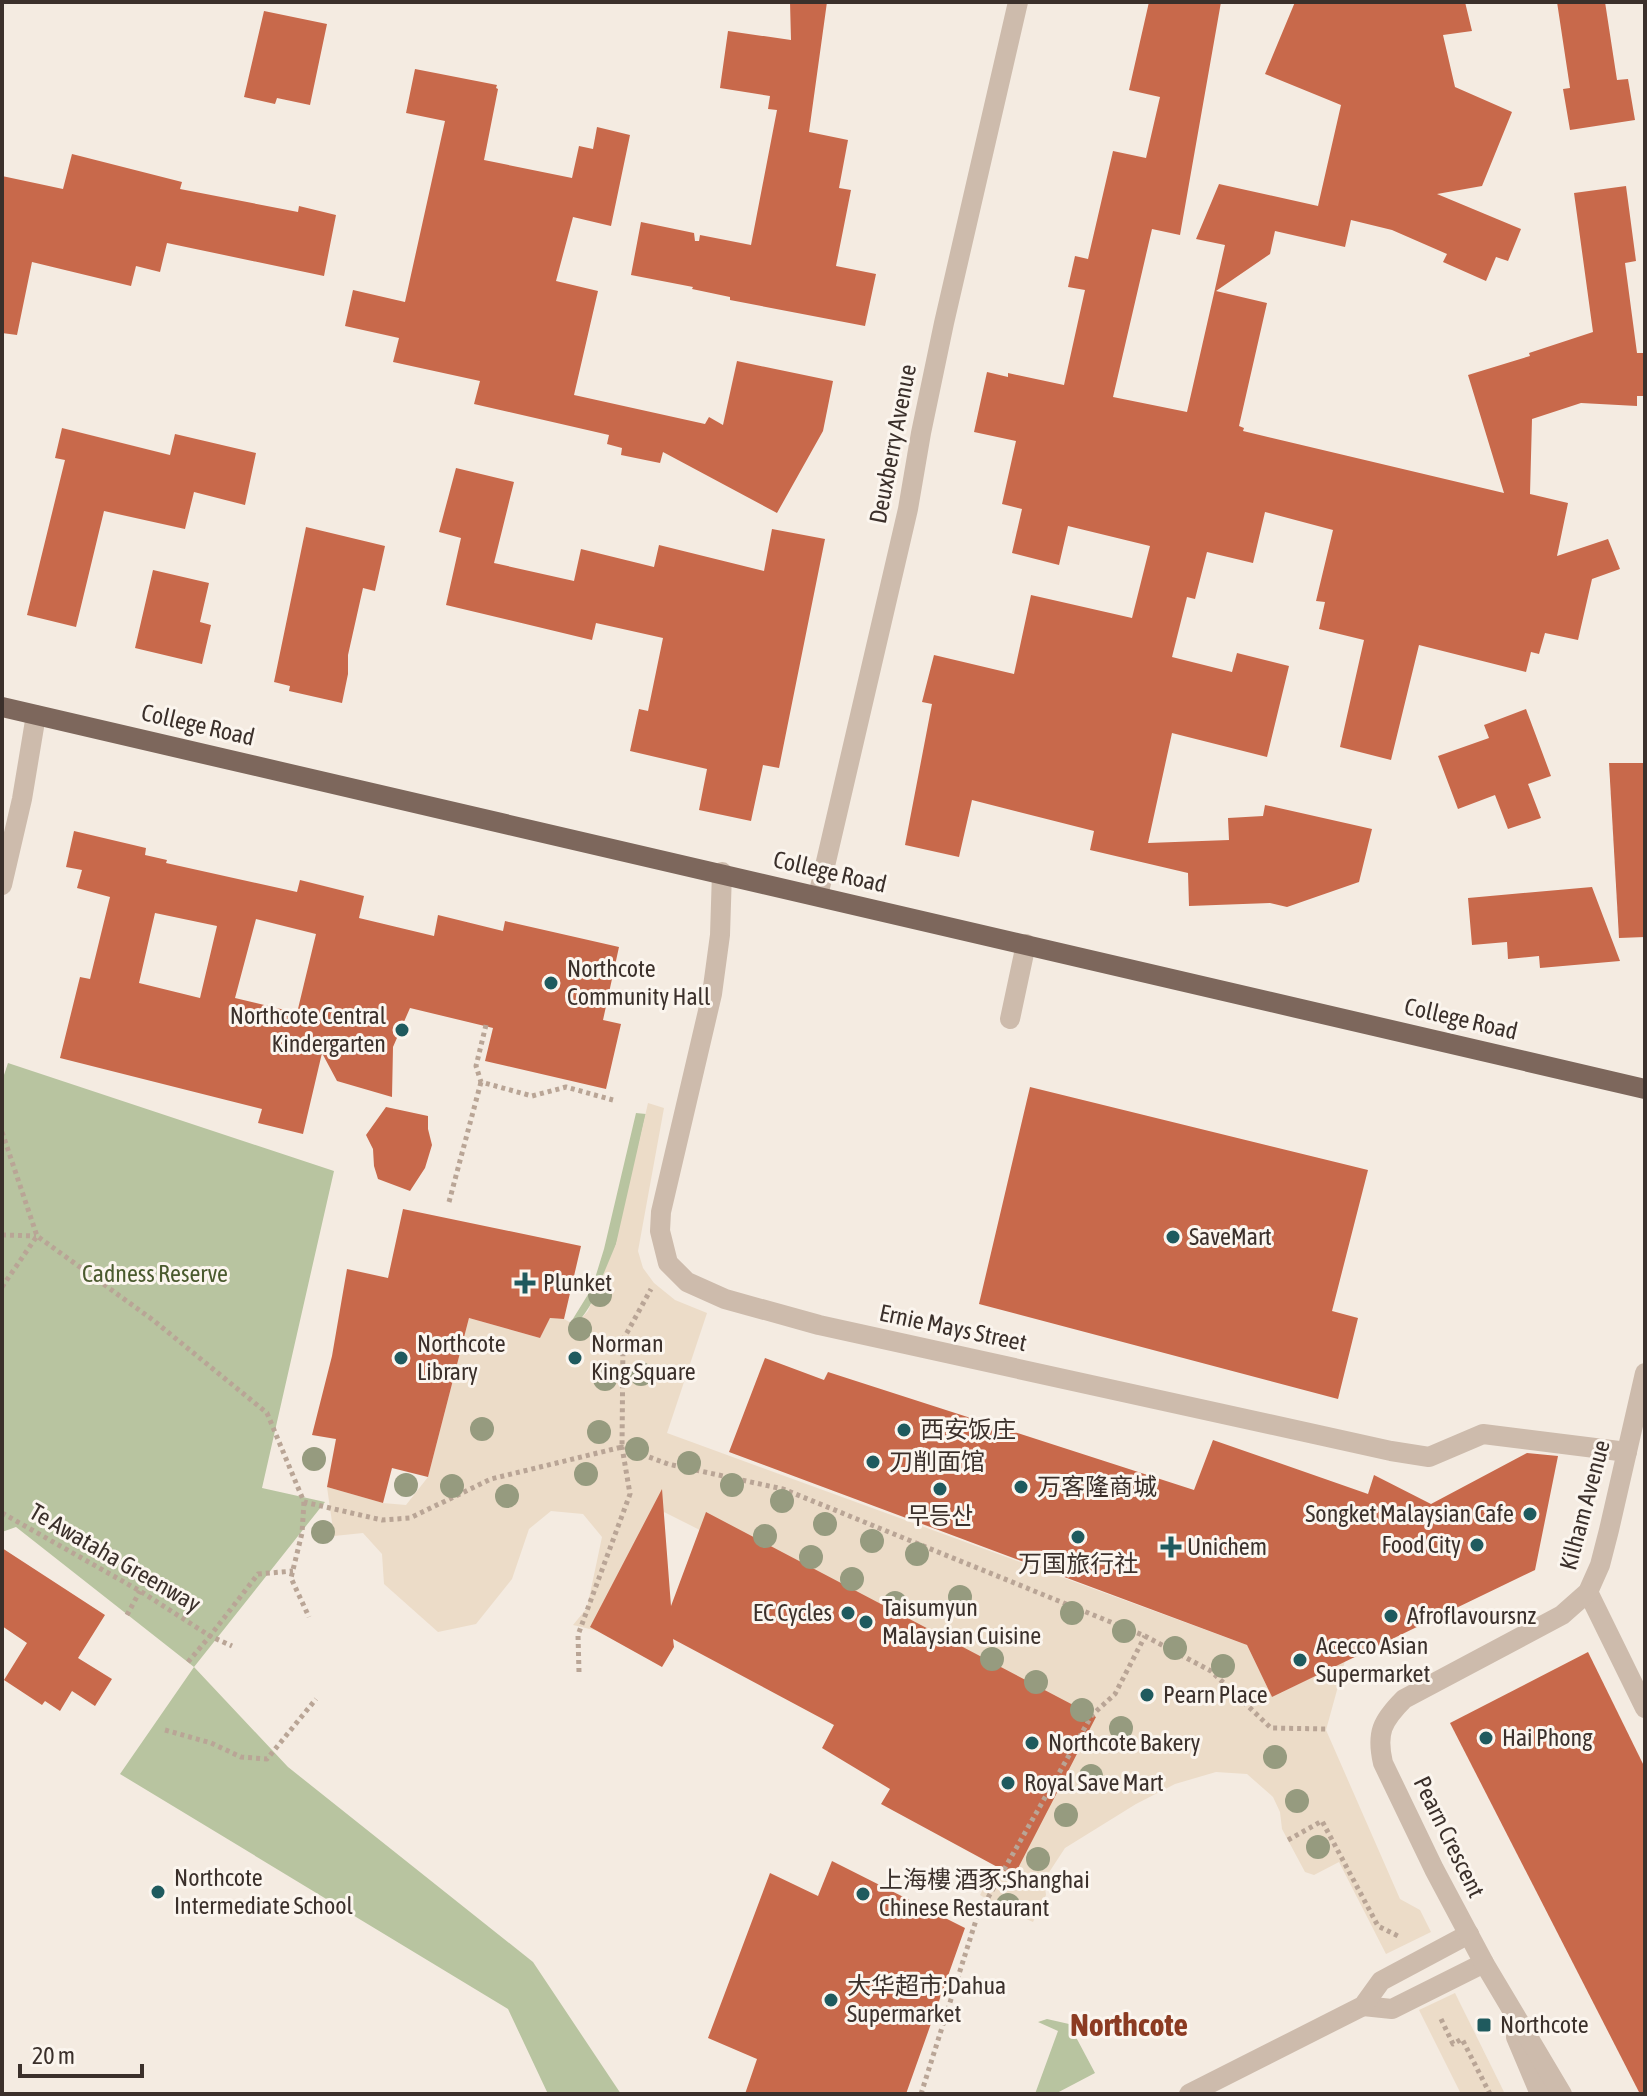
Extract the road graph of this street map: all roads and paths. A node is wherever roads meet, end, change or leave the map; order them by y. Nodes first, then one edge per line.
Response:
1 (1018, 2) edge
2 (2, 707) edge
3 (36, 715) junction
4 (722, 872) junction
5 (2, 885) edge
6 (818, 896) junction
7 (1026, 944) junction
8 (1010, 1019) dead end
9 (486, 1025) dead end
10 (481, 1082) junction
11 (1645, 1089) edge
12 (613, 1100) dead end
13 (2, 1132) edge
14 (449, 1202) dead end
15 (2, 1235) edge
16 (37, 1236) junction
17 (668, 1263) junction
18 (2, 1287) edge
19 (1645, 1373) edge
20 (622, 1447) junction
21 (1627, 1452) junction
22 (304, 1502) junction
23 (2, 1513) edge
24 (293, 1571) junction
25 (140, 1591) junction
26 (1588, 1592) junction
27 (127, 1615) dead end
28 (309, 1617) dead end
29 (210, 1636) junction
30 (1145, 1636) junction
31 (232, 1646) dead end
32 (188, 1662) dead end
33 (579, 1672) dead end
34 (316, 1699) dead end
35 (1645, 1708) edge
36 (1326, 1729) dead end
37 (165, 1730) dead end
38 (1381, 1730) joint
39 (1288, 1840) dead end
40 (1469, 1934) junction
41 (1400, 1937) dead end
42 (1484, 1963) junction
43 (1363, 2006) junction
44 (1440, 2016) dead end
45 (1202, 2091) edge
46 (921, 2094) edge
47 (1490, 2094) edge
48 (1540, 2094) edge
49 (1562, 2094) edge

1 - 6 street, Deuxberry Avenue
2 - 3 main road, College Road
3 - 4 main road, College Road
3 - 5 street
4 - 6 main road, College Road
4 - 17 street
6 - 7 main road, College Road
7 - 8 street
7 - 11 main road, College Road
9 - 10 path
10 - 12 path
10 - 14 path
13 - 16 path
15 - 16 path
16 - 18 path
16 - 22 path
17 - 20 path
17 - 21 street, Ernie Mays Street
19 - 21 street, Kilham Avenue
20 - 22 path
20 - 30 path
20 - 33 path
21 - 26 street, Kilham Avenue
22 - 24 path
23 - 25 path, Te Awataha Greenway
24 - 28 path
24 - 29 path, Te Awataha Greenway
25 - 27 path
25 - 29 path, Te Awataha Greenway
26 - 35 street
26 - 38 street, Kilham Avenue
29 - 31 path, Te Awataha Greenway
29 - 32 path
30 - 36 path
30 - 46 path
34 - 37 path
38 - 40 street, Pearn Crescent
39 - 41 path
40 - 42 street, Pearn Crescent
40 - 43 street
42 - 43 street
42 - 48 street, Pearn Crescent
42 - 49 street, Pearn Crescent
43 - 45 street
44 - 47 path

